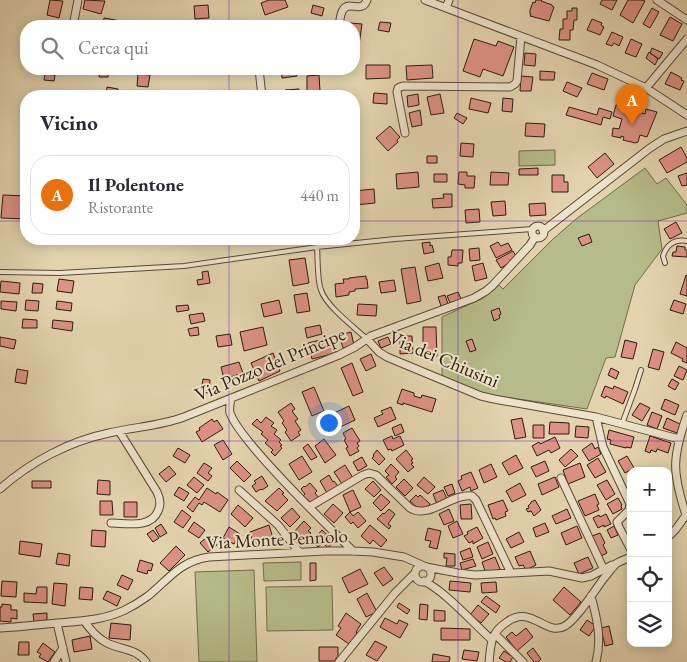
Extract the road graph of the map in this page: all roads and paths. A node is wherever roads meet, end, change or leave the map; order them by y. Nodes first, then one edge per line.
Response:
1 (78, 0) edge
2 (367, 0) edge
3 (425, 0) edge
4 (449, 0) edge
5 (656, 0) edge
6 (446, 8) junction
7 (74, 20) edge
8 (340, 20) edge
9 (687, 20) edge
10 (521, 37) junction
11 (687, 40) edge
12 (260, 75) edge
13 (646, 88) junction
14 (261, 90) edge
15 (687, 115) edge
16 (687, 130) edge
17 (405, 133) dead end
18 (533, 230) junction
19 (544, 230) junction
20 (535, 237) junction
21 (687, 241) edge
22 (360, 243) edge
23 (336, 245) edge
24 (317, 247) junction
25 (665, 263) dead end
26 (0, 272) edge
27 (367, 338) junction
28 (641, 370) dead end
29 (231, 398) junction
30 (687, 415) edge
31 (596, 417) junction
32 (622, 424) junction
33 (119, 430) junction
34 (687, 432) edge
35 (679, 439) junction
36 (561, 478) dead end
37 (0, 489) edge
38 (240, 490) dead end
39 (309, 507) junction
40 (627, 512) edge
41 (627, 512) edge
42 (687, 515) edge
43 (111, 523) dead end
44 (672, 534) edge
45 (627, 542) edge
46 (353, 551) junction
47 (299, 552) junction
48 (395, 555) junction
49 (627, 559) edge
50 (615, 564) junction
51 (427, 570) junction
52 (604, 570) junction
53 (415, 572) junction
54 (511, 573) junction
55 (422, 581) junction
56 (394, 593) junction
57 (444, 595) junction
58 (591, 596) junction
59 (84, 621) junction
60 (57, 623) junction
61 (0, 628) edge
62 (493, 637) junction
63 (63, 648) junction
64 (54, 662) edge
65 (66, 662) edge
66 (146, 662) edge
67 (339, 662) edge
68 (489, 662) edge
69 (523, 662) edge
70 (596, 662) edge

1 - 7 street
2 - 8 street
3 - 6 street
4 - 6 street
5 - 9 street
6 - 10 street
10 - 13 street
10 - 17 street
11 - 13 street
12 - 14 street
13 - 15 street
16 - 19 street
18 - 19 street
18 - 20 street
18 - 22 lane
19 - 20 street
20 - 27 street, Via Pozzo del Principe
21 - 25 lane
23 - 24 lane
24 - 26 lane
24 - 27 lane, Via dei Chiusini
27 - 29 street, Via Pozzo del Principe
27 - 31 street, Via dei Chiusini
28 - 32 lane
29 - 33 street, Via Pozzo del Principe
29 - 39 street
30 - 35 street
31 - 32 street, Via dei Chiusini
31 - 40 street
32 - 35 street, Via dei Chiusini
33 - 37 street, Via Pozzo del Principe
33 - 43 street
34 - 35 street
35 - 42 street
36 - 52 street
38 - 47 street
39 - 46 street
39 - 54 street
41 - 45 street
42 - 44 street
46 - 47 street, Via Monte Pennolo
46 - 48 street, Via Monte Pennolo
47 - 59 street, Via Monte Pennolo
48 - 51 street, Via Monte Pennolo
48 - 53 street
49 - 50 street, Via Monte Pennolo
50 - 52 street, Via Monte Pennolo
50 - 58 street
51 - 53 street
51 - 54 street, Via Monte Pennolo
51 - 55 street
51 - 57 street
52 - 54 street, Via Monte Pennolo
53 - 55 street
53 - 56 street
55 - 56 street
55 - 57 street
56 - 67 street
57 - 62 street
58 - 62 street
58 - 70 street
59 - 60 street, Via Monte Pennolo
59 - 66 street
60 - 61 street, Via Monte Pennolo
60 - 63 street
62 - 68 street
62 - 69 street
63 - 64 street
63 - 65 street

